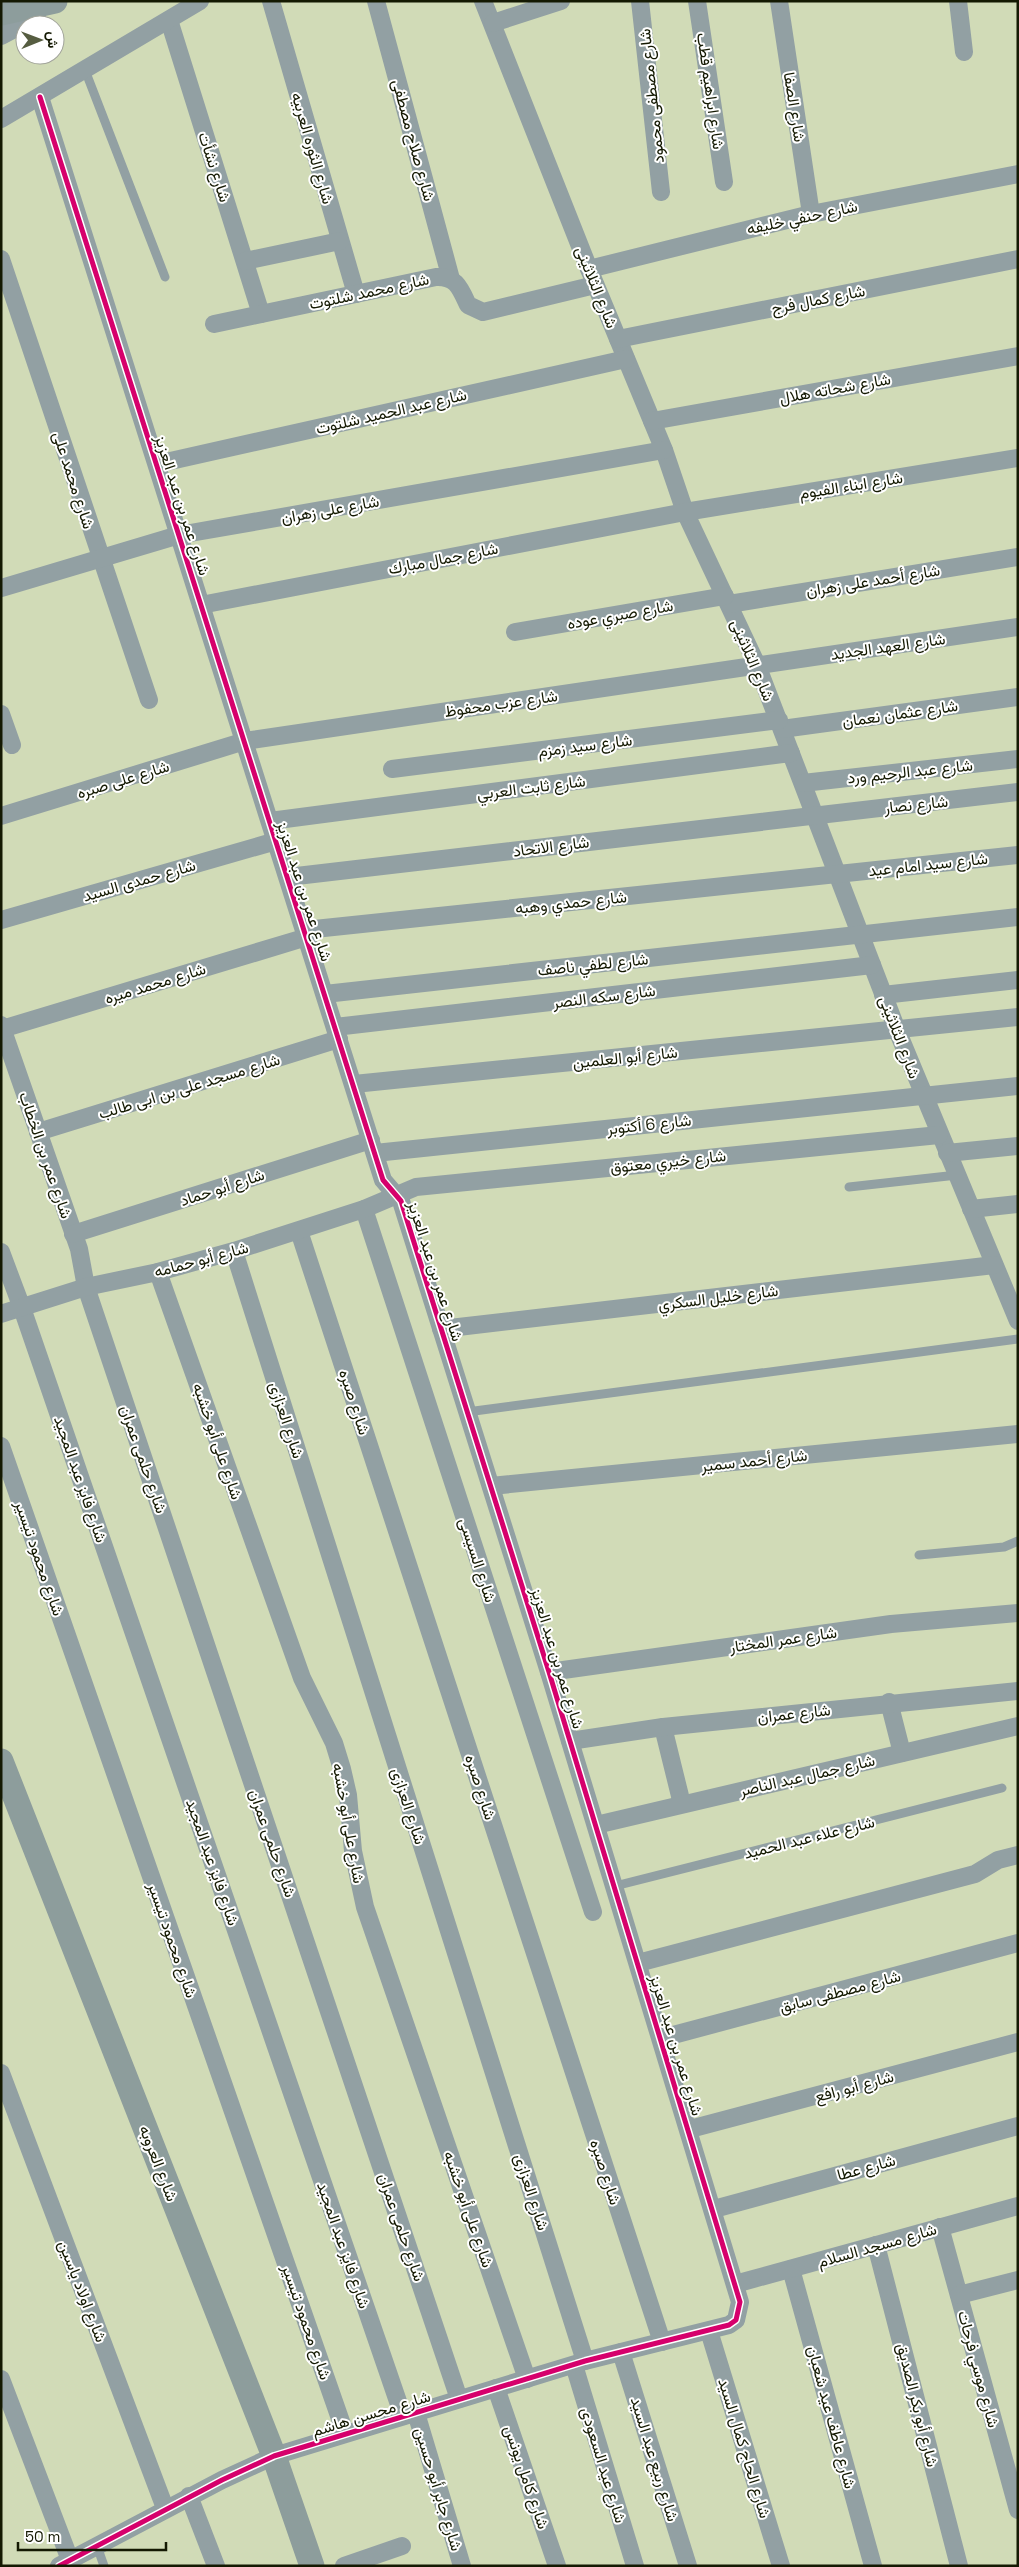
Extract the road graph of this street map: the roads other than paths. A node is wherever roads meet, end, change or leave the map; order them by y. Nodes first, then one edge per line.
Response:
1 (200, 1) edge
2 (271, 1) edge
3 (376, 1) edge
4 (483, 1) edge
5 (561, 1) edge
6 (640, 1) edge
7 (697, 1) edge
8 (779, 1) edge
9 (958, 1) edge
10 (46, 9) edge
11 (1, 13) edge
12 (169, 20) junction
13 (493, 23) junction
14 (1, 36) edge
15 (964, 52) dead end
16 (85, 70) junction
17 (40, 97) junction
18 (1, 119) edge
19 (1018, 174) edge
20 (724, 182) dead end
21 (661, 192) dead end
22 (810, 214) junction
23 (340, 241) junction
24 (1, 259) edge
25 (1018, 259) edge
26 (245, 261) junction
27 (165, 277) dead end
28 (592, 277) junction
29 (451, 279) junction
30 (356, 294) junction
31 (261, 314) junction
32 (214, 324) dead end
33 (618, 339) junction
34 (1018, 356) edge
35 (626, 359) junction
36 (652, 421) junction
37 (664, 450) junction
38 (1018, 458) edge
39 (157, 464) junction
40 (685, 512) junction
41 (179, 535) junction
42 (1018, 557) edge
43 (100, 559) junction
44 (1, 588) edge
45 (727, 600) junction
46 (201, 605) junction
47 (1018, 627) edge
48 (514, 632) dead end
49 (757, 665) junction
50 (1018, 697) edge
51 (149, 700) dead end
52 (1, 714) edge
53 (780, 724) junction
54 (245, 741) junction
55 (12, 745) dead end
56 (791, 753) junction
57 (1018, 759) edge
58 (392, 769) dead end
59 (803, 783) junction
60 (1018, 792) edge
61 (815, 815) junction
62 (1, 816) edge
63 (270, 821) junction
64 (276, 841) junction
65 (1018, 855) edge
66 (838, 874) junction
67 (288, 877) junction
68 (1018, 917) edge
69 (1, 920) edge
70 (860, 933) junction
71 (306, 934) junction
72 (872, 965) junction
73 (1018, 980) edge
74 (325, 994) junction
75 (884, 995) junction
76 (1018, 1017) edge
77 (2, 1027) edge
78 (897, 1030) junction
79 (337, 1033) junction
80 (354, 1084) junction
81 (1018, 1086) edge
82 (923, 1094) junction
83 (38, 1132) junction
84 (939, 1135) junction
85 (1018, 1146) edge
86 (373, 1147) junction
87 (947, 1153) junction
88 (957, 1176) junction
89 (850, 1187) dead end
90 (399, 1196) junction
91 (1018, 1204) edge
92 (364, 1209) junction
93 (970, 1209) junction
94 (299, 1231) junction
95 (73, 1234) junction
96 (234, 1251) junction
97 (1, 1252) edge
98 (994, 1265) junction
99 (158, 1272) junction
100 (86, 1287) junction
101 (1011, 1290) edge
102 (22, 1308) junction
103 (1, 1314) edge
104 (1018, 1321) edge
105 (441, 1329) junction
106 (1018, 1338) edge
107 (467, 1412) junction
108 (1018, 1434) edge
109 (1, 1446) edge
110 (491, 1486) junction
111 (1018, 1541) edge
112 (918, 1555) dead end
113 (1018, 1612) edge
114 (549, 1672) junction
115 (1018, 1691) edge
116 (889, 1702) junction
117 (1018, 1726) edge
118 (663, 1727) junction
119 (570, 1741) junction
120 (902, 1753) junction
121 (1, 1761) edge
122 (1002, 1788) dead end
123 (682, 1804) junction
124 (596, 1825) junction
125 (1018, 1855) edge
126 (615, 1886) junction
127 (593, 1912) dead end
128 (1018, 1943) edge
129 (638, 1962) junction
130 (662, 2038) junction
131 (1018, 2042) edge
132 (1, 2073) edge
133 (1018, 2126) edge
134 (690, 2130) junction
135 (1018, 2206) edge
136 (714, 2209) junction
137 (940, 2227) junction
138 (876, 2245) junction
139 (791, 2269) junction
140 (1018, 2280) edge
141 (736, 2284) junction
142 (959, 2295) junction
143 (709, 2331) junction
144 (662, 2342) junction
145 (621, 2352) junction
146 (580, 2363) junction
147 (1, 2379) edge
148 (527, 2379) junction
149 (496, 2388) junction
150 (460, 2399) junction
151 (409, 2415) junction
152 (345, 2433) junction
153 (274, 2456) junction
154 (189, 2496) junction
155 (165, 2508) junction
156 (1018, 2510) edge
157 (97, 2546) junction
158 (402, 2546) dead end
159 (64, 2563) edge
160 (104, 2566) edge
161 (216, 2566) edge
162 (312, 2566) edge
163 (344, 2566) edge
164 (462, 2566) edge
165 (558, 2566) edge
166 (635, 2566) edge
167 (688, 2566) edge
168 (782, 2566) edge
169 (873, 2566) edge
170 (959, 2566) edge

1 - 12 street
2 - 23 street, شارع الثوره العربيه
3 - 29 street, شارع صلاح مصطفى
4 - 13 street, شارع الثلاثينى
5 - 13 street
6 - 21 street, شارع مصطفى محمود
7 - 20 street, شارع ابراهيم قطب
8 - 22 street, شارع الصفا
9 - 15 street
10 - 11 street
10 - 14 street
12 - 16 street
12 - 26 street, شارع نشأت
13 - 28 street, شارع الثلاثينى
16 - 17 street
16 - 27 lane
17 - 18 street
17 - 39 street, شارع عمر بن عبد العزيز
19 - 22 street, شارع حنفي خليفه
22 - 28 street, شارع حنفي خليفه
23 - 26 street
23 - 30 street, شارع الثوره العربيه
24 - 43 street, شارع محمد على
25 - 33 street, شارع كمال فرج
26 - 31 street, شارع نشأت
28 - 29 street, شارع محمد شلتوت
28 - 33 street, شارع الثلاثينى
29 - 30 street, شارع محمد شلتوت
30 - 31 street, شارع محمد شلتوت
31 - 32 street, شارع محمد شلتوت
33 - 35 street, شارع الثلاثينى
34 - 36 street, شارع شحاته هلال
35 - 36 street, شارع الثلاثينى
35 - 39 street, شارع عبد الحميد شلتوت
36 - 37 street, شارع الثلاثينى
37 - 40 street, شارع الثلاثينى
37 - 41 street, شارع على زهران
38 - 40 street, شارع ابناء الفيوم
39 - 41 street, شارع عمر بن عبد العزيز
40 - 45 street, شارع الثلاثينى
40 - 46 street, شارع جمال مبارك
41 - 43 street, شارع على زهران
41 - 46 street, شارع عمر بن عبد العزيز
42 - 45 street, شارع أحمد على زهران
43 - 44 street, شارع على زهران
43 - 51 street, شارع محمد على
45 - 48 street, شارع صبري عوده
45 - 49 street, شارع الثلاثينى
46 - 54 street, شارع عمر بن عبد العزيز
47 - 49 street, شارع العهد الجديد
49 - 53 street, شارع الثلاثينى
49 - 54 street, شارع عزب محفوظ
50 - 53 street, شارع عثمان نعمان
52 - 55 street
53 - 56 street, شارع الثلاثينى
53 - 58 street, شارع سيد زمزم
54 - 62 street, شارع على صبره
54 - 63 street, شارع عمر بن عبد العزيز
56 - 59 street, شارع الثلاثينى
56 - 63 street, شارع ثابت العربي
57 - 59 street, شارع عبد الرحيم ورد
59 - 61 street, شارع الثلاثينى
60 - 61 street, شارع نصار
61 - 66 street, شارع الثلاثينى
61 - 67 street, شارع الاتحاد
63 - 64 street, شارع عمر بن عبد العزيز
64 - 67 street, شارع عمر بن عبد العزيز
64 - 69 street, شارع حمدى السيد
65 - 66 street, شارع سيد امام عيد
66 - 70 street, شارع الثلاثينى
66 - 71 street, شارع حمدي وهبه
67 - 71 street, شارع عمر بن عبد العزيز
68 - 70 street, شارع لطفي ناصف
70 - 72 street, شارع الثلاثينى
70 - 74 street, شارع لطفي ناصف
71 - 74 street, شارع عمر بن عبد العزيز
71 - 77 street, شارع محمد ميره
72 - 75 street, شارع الثلاثينى
72 - 79 street, شارع سكه النصر
73 - 75 street
74 - 79 street, شارع عمر بن عبد العزيز
75 - 78 street, شارع الثلاثينى
76 - 78 street, شارع أبو العلمين
77 - 83 street, شارع عمر بن الخطاب
78 - 80 street, شارع أبو العلمين
78 - 82 street, شارع الثلاثينى
79 - 80 street, شارع عمر بن عبد العزيز
79 - 83 street, شارع مسجد على بن ابى طالب
80 - 86 street, شارع عمر بن عبد العزيز
81 - 82 street, شارع 6 أكتوبر
82 - 84 street, شارع الثلاثينى
82 - 86 street, شارع 6 أكتوبر
83 - 95 street, شارع عمر بن الخطاب
84 - 87 street, شارع الثلاثينى
84 - 90 street, شارع خيري معتوق
85 - 87 street
86 - 90 street, شارع عمر بن عبد العزيز
86 - 95 street, شارع أبو حماد
87 - 88 street, شارع الثلاثينى
88 - 89 lane
88 - 93 street, شارع الثلاثينى
90 - 92 street, شارع أبو حمامه
90 - 105 street, شارع عمر بن عبد العزيز
91 - 93 street
92 - 94 street, شارع أبو حمامه
92 - 127 street, شارع السيسى
93 - 98 street, شارع الثلاثينى
94 - 96 street, شارع أبو حمامه
94 - 144 street, شارع صبره
95 - 100 street, شارع عمر بن الخطاب
96 - 99 street, شارع أبو حمامه
96 - 146 street, شارع العزازى
97 - 102 street, شارع فايز عبد المجيد
98 - 101 street, شارع الثلاثينى
98 - 105 street, شارع خليل السكري
99 - 100 street, شارع أبو حمامه
99 - 148 street, شارع على أبو خشبه
100 - 102 street, شارع أبو حمامه
100 - 150 street, شارع حلمى عمران
101 - 104 street, شارع الثلاثينى
102 - 103 street, شارع أبو حمامه
102 - 151 street, شارع فايز عبد المجيد
105 - 107 street, شارع عمر بن عبد العزيز
106 - 107 lane
107 - 110 street, شارع عمر بن عبد العزيز
108 - 110 street, شارع أحمد سمير
109 - 152 street, شارع محمود تيسير
110 - 114 street, شارع عمر بن عبد العزيز
111 - 112 lane
113 - 114 street, شارع عمر المختار
114 - 119 street, شارع عمر بن عبد العزيز
115 - 116 street, شارع عمران
116 - 118 street, شارع عمران
116 - 120 street
117 - 120 street, شارع جمال عبد الناصر
118 - 119 street, شارع عمران
118 - 123 street
119 - 124 street, شارع عمر بن عبد العزيز
120 - 123 street, شارع جمال عبد الناصر
121 - 153 street, شارع العروبه
122 - 126 lane, شارع علاء عبد الحميد
123 - 124 street, شارع جمال عبد الناصر
124 - 126 street, شارع عمر بن عبد العزيز
125 - 129 street
126 - 129 street, شارع عمر بن عبد العزيز
128 - 130 street, شارع مصطفى سابق
129 - 130 street, شارع عمر بن عبد العزيز
130 - 134 street, شارع عمر بن عبد العزيز
131 - 134 street, شارع أبو رافع
132 - 155 street, شارع اولاد ياسين
133 - 136 street, شارع عطا
134 - 136 street, شارع عمر بن عبد العزيز
135 - 137 street, شارع مسجد السلام
136 - 141 street, شارع عمر بن عبد العزيز
137 - 138 street, شارع مسجد السلام
137 - 142 street, شارع موسي فرحات
138 - 139 street, شارع مسجد السلام
138 - 170 street, شارع أبو بكر الصديق
139 - 141 street, شارع مسجد السلام
139 - 169 street, شارع عاطف عيد شعبان
140 - 142 street
141 - 143 street, شارع عمر بن عبد العزيز
142 - 156 street, شارع موسي فرحات
143 - 144 street, شارع محسن هاشم
143 - 168 street, شارع الحاج كمال السيد
144 - 145 street, شارع محسن هاشم
145 - 146 street, شارع محسن هاشم
145 - 167 street, شارع ربيع عبد السيد
146 - 148 street, شارع محسن هاشم
146 - 166 street, شارع عيد السعودى
147 - 159 street
148 - 149 street, شارع محسن هاشم
149 - 150 street, شارع محسن هاشم
149 - 165 street, شارع كامل يونس
150 - 151 street, شارع محسن هاشم
151 - 152 street, شارع محسن هاشم
151 - 164 street, شارع جابر أبو حسين
152 - 153 street, شارع محسن هاشم
153 - 154 street, شارع محسن هاشم
153 - 162 street, شارع العروبه
154 - 155 street, شارع محسن هاشم
154 - 161 street
155 - 157 street, شارع محسن هاشم
157 - 159 street, شارع محسن هاشم
157 - 160 lane
158 - 163 street

